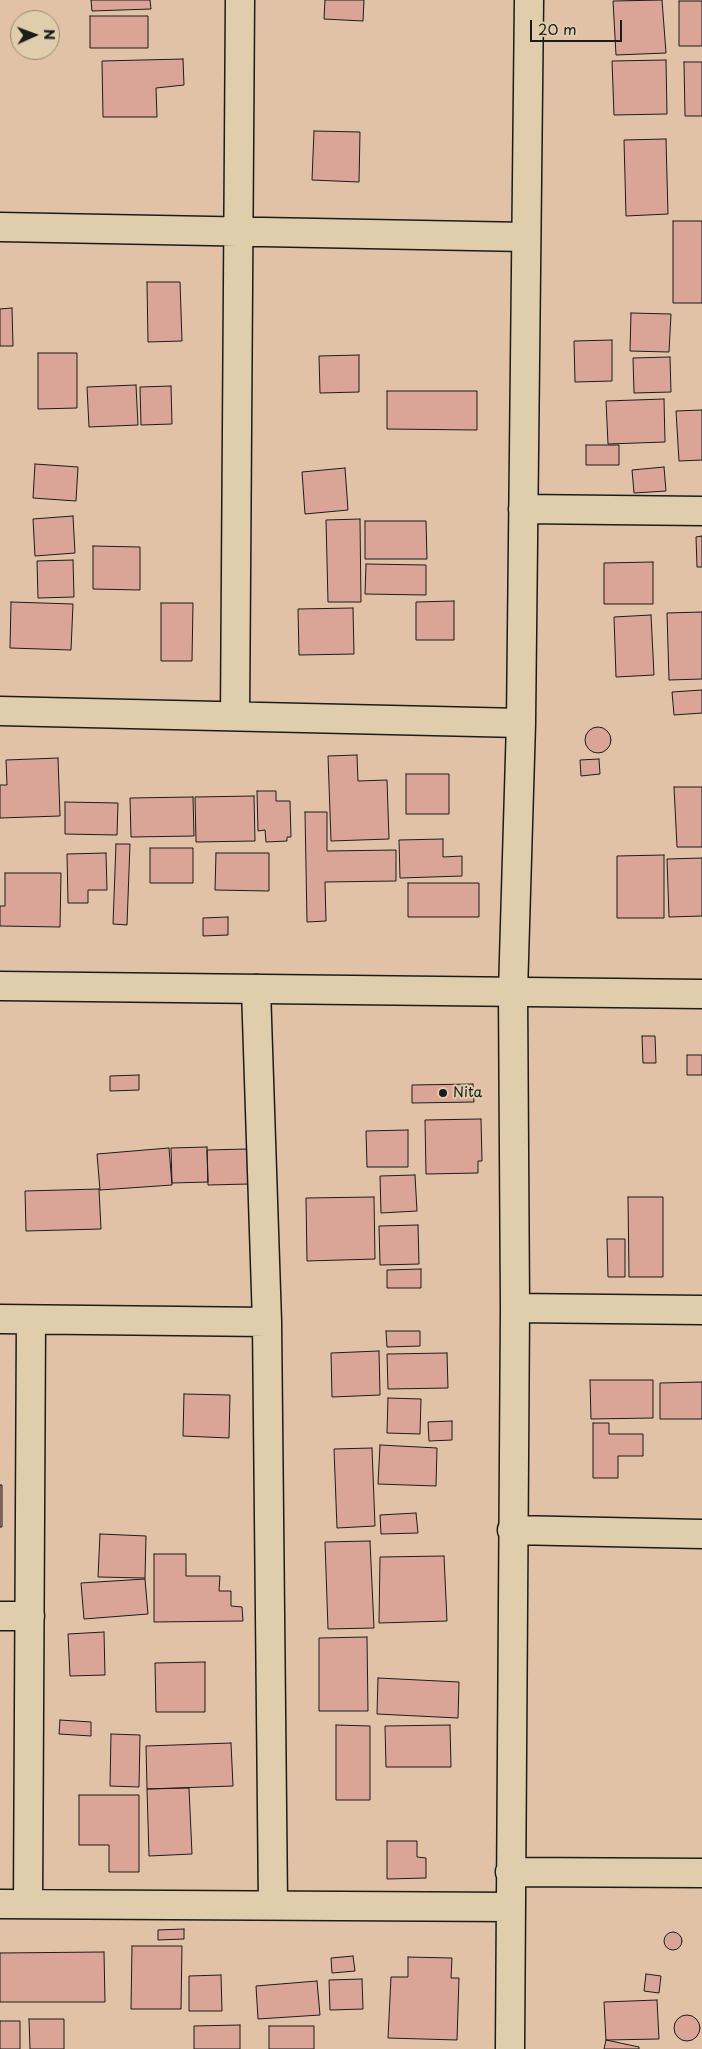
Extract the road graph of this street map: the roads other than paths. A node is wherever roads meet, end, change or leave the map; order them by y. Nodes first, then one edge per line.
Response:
1 (240, 0) edge
2 (529, 0) edge
3 (0, 227) edge
4 (238, 231) junction
5 (526, 237) junction
6 (523, 509) junction
7 (702, 512) edge
8 (0, 711) edge
9 (235, 716) junction
10 (521, 724) junction
11 (0, 986) edge
12 (256, 989) junction
13 (513, 992) junction
14 (702, 994) edge
15 (514, 1308) junction
16 (702, 1310) edge
17 (0, 1319) edge
18 (32, 1320) junction
19 (267, 1322) junction
20 (512, 1530) junction
21 (702, 1534) edge
22 (0, 1616) edge
23 (30, 1616) junction
24 (510, 1872) junction
25 (702, 1873) edge
26 (0, 1904) edge
27 (28, 1904) junction
28 (273, 1905) junction
29 (510, 1907) junction
30 (510, 2049) edge

1 - 4 street
2 - 5 street
3 - 4 street
4 - 5 street
4 - 9 street
5 - 6 street
6 - 7 street
6 - 10 street
8 - 9 street
9 - 10 street
10 - 13 street
11 - 12 street
12 - 13 street
12 - 19 street
13 - 14 street
13 - 15 street
15 - 16 street
15 - 20 street
17 - 18 street
18 - 19 street
18 - 23 street
19 - 28 street
20 - 21 street
20 - 24 street
22 - 23 street
23 - 27 street
24 - 25 street
24 - 29 street
26 - 27 street
27 - 28 street
28 - 29 street
29 - 30 street

